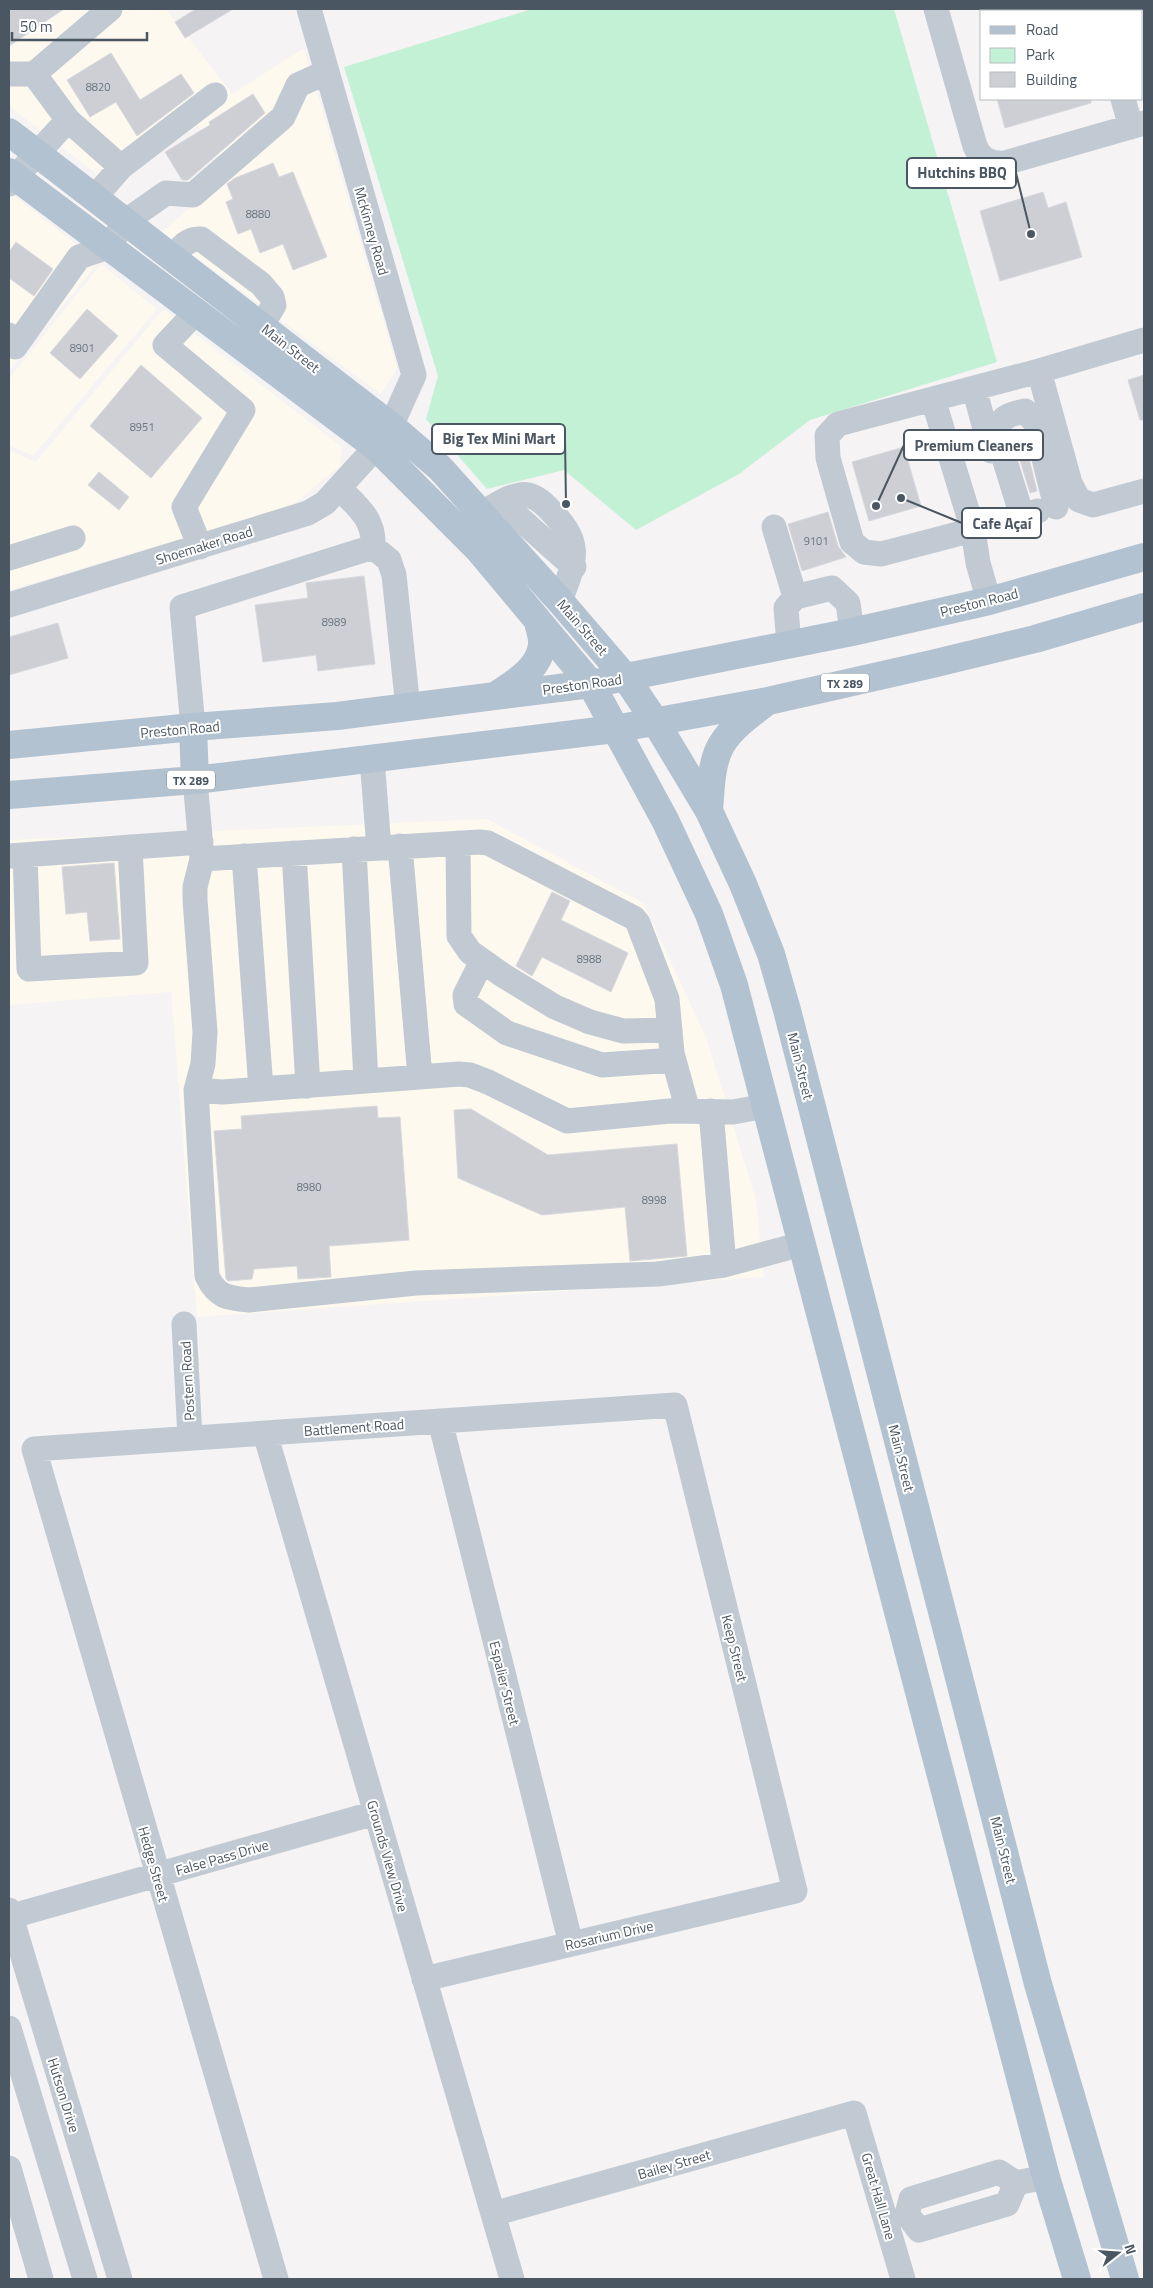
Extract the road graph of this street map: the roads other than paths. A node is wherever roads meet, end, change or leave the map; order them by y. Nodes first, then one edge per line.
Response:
1 (110, 9) edge
2 (309, 9) edge
3 (936, 9) edge
4 (327, 72) junction
5 (9, 74) edge
6 (34, 74) junction
7 (215, 95) dead end
8 (1124, 100) edge
9 (68, 120) junction
10 (1138, 125) edge
11 (9, 132) edge
12 (37, 153) junction
13 (121, 167) junction
14 (11, 178) edge
15 (95, 197) junction
16 (126, 221) junction
17 (108, 246) junction
18 (196, 312) junction
19 (9, 335) edge
20 (1144, 340) edge
21 (1039, 371) junction
22 (974, 388) junction
23 (933, 399) junction
24 (383, 437) junction
25 (339, 488) junction
26 (1144, 491) edge
27 (1068, 503) junction
28 (481, 514) junction
29 (1015, 518) junction
30 (774, 527) dead end
31 (973, 530) junction
32 (73, 538) dead end
33 (200, 546) junction
34 (373, 547) junction
35 (1144, 557) edge
36 (9, 558) edge
37 (795, 597) junction
38 (560, 601) junction
39 (989, 601) junction
40 (9, 605) edge
41 (1144, 607) edge
42 (538, 621) junction
43 (852, 632) junction
44 (789, 645) junction
45 (626, 678) junction
46 (591, 684) junction
47 (494, 697) junction
48 (768, 700) junction
49 (408, 708) junction
50 (654, 721) junction
51 (193, 727) junction
52 (615, 729) junction
53 (9, 745) edge
54 (372, 759) junction
55 (195, 780) junction
56 (9, 795) edge
57 (710, 811) junction
58 (458, 843) junction
59 (130, 847) junction
60 (390, 847) junction
61 (354, 849) junction
62 (201, 851) junction
63 (294, 853) junction
64 (17, 856) edge
65 (244, 856) junction
66 (482, 961) junction
67 (670, 1030) junction
68 (674, 1060) junction
69 (420, 1077) junction
70 (366, 1081) junction
71 (308, 1086) junction
72 (261, 1089) junction
73 (196, 1090) junction
74 (766, 1106) junction
75 (700, 1111) junction
76 (845, 1234) junction
77 (802, 1244) junction
78 (724, 1265) junction
79 (184, 1324) dead end
80 (675, 1405) joint
81 (440, 1421) junction
82 (265, 1433) junction
83 (190, 1438) junction
84 (34, 1449) joint
85 (375, 1813) junction
86 (157, 1875) junction
87 (794, 1891) joint
88 (9, 1915) edge
89 (570, 1944) junction
90 (424, 1979) junction
91 (9, 2028) edge
92 (854, 2113) joint
93 (9, 2168) edge
94 (1046, 2177) junction
95 (1016, 2183) junction
96 (493, 2214) junction
97 (897, 2218) junction
98 (41, 2279) edge
99 (85, 2279) edge
100 (120, 2279) edge
101 (276, 2279) edge
102 (512, 2279) edge
103 (903, 2279) edge
104 (1077, 2279) edge
105 (1125, 2279) edge

1 - 6 street
2 - 4 street, McKinney Road
3 - 10 street
4 - 16 street
4 - 24 street, McKinney Road
5 - 6 street
6 - 9 street
7 - 13 street
8 - 10 street
9 - 12 street
9 - 13 street
11 - 12 main road, Main Street
12 - 14 street
12 - 15 main road, Main Street
13 - 15 street
14 - 17 main road, Main Street
15 - 16 main road, Main Street
16 - 17 street
16 - 24 main road, Main Street
17 - 18 main road, Main Street
17 - 19 street
18 - 24 main road, Main Street
18 - 33 street
20 - 21 street
21 - 22 street
21 - 27 street
22 - 23 street
22 - 29 street
23 - 31 street
23 - 31 street
24 - 25 street, Shoemaker Road
24 - 28 main road, Main Street
24 - 42 main road, Main Street
25 - 33 street, Shoemaker Road
25 - 34 street
26 - 27 street
27 - 29 street
27 - 29 street
28 - 38 main road, Main Street
28 - 38 street
29 - 31 street
30 - 37 street
31 - 39 street
32 - 36 street
33 - 40 street, Shoemaker Road
34 - 49 street
34 - 51 street
35 - 39 main road, Preston Road
37 - 43 street
37 - 44 street
38 - 45 main road, Main Street
39 - 43 main road, Preston Road
41 - 48 main road, TX 289
42 - 46 main road, Main Street
42 - 47 main road
43 - 44 main road, Preston Road
44 - 45 main road, Preston Road
45 - 46 main road, Preston Road
45 - 50 main road, Main Street
46 - 47 main road, Preston Road
46 - 52 main road, Main Street
47 - 49 main road, Preston Road
48 - 50 main road, TX 289
48 - 57 main road
49 - 51 main road, Preston Road
50 - 52 main road, TX 289
50 - 57 main road, Main Street
51 - 53 main road, Preston Road
51 - 55 main road
52 - 54 main road, TX 289
52 - 74 main road, Main Street
54 - 55 main road, TX 289
54 - 60 street
55 - 56 main road, TX 289
55 - 62 street
57 - 76 main road, Main Street
58 - 60 street
58 - 66 street
58 - 67 street
59 - 62 street
59 - 64 street
59 - 64 street
60 - 61 street
60 - 69 street
61 - 63 street
61 - 70 street
62 - 65 street
62 - 73 street
63 - 65 street
63 - 71 street
65 - 72 street
66 - 67 street
66 - 68 street
67 - 68 street
68 - 75 street
69 - 70 street
69 - 75 street
70 - 71 street
71 - 72 street
72 - 73 street
73 - 78 street
74 - 75 street
74 - 77 main road, Main Street
75 - 78 street
76 - 77 main road
76 - 105 main road, Main Street
77 - 78 street
77 - 94 main road, Main Street
79 - 83 street, Postern Road
80 - 81 street, Battlement Road
80 - 87 street, Keep Street
81 - 82 street, Battlement Road
81 - 89 street, Espalier Street
82 - 83 street, Battlement Road
82 - 85 street, Grounds View Drive
83 - 84 street, Battlement Road
84 - 86 street, Hedge Street
85 - 86 street, False Pass Drive
85 - 90 street, Grounds View Drive
86 - 88 street, False Pass Drive
86 - 101 street, Hedge Street
87 - 89 street, Rosarium Drive
88 - 100 street, Hutson Drive
89 - 90 street, Rosarium Drive
90 - 96 street, Grounds View Drive
91 - 99 street
92 - 96 street, Bailey Street
92 - 97 street, Great Hall Lane
93 - 98 street
94 - 95 street
94 - 104 main road, Main Street
95 - 97 street
95 - 97 street
96 - 102 street, Grounds View Drive
97 - 103 street, Great Hall Lane

